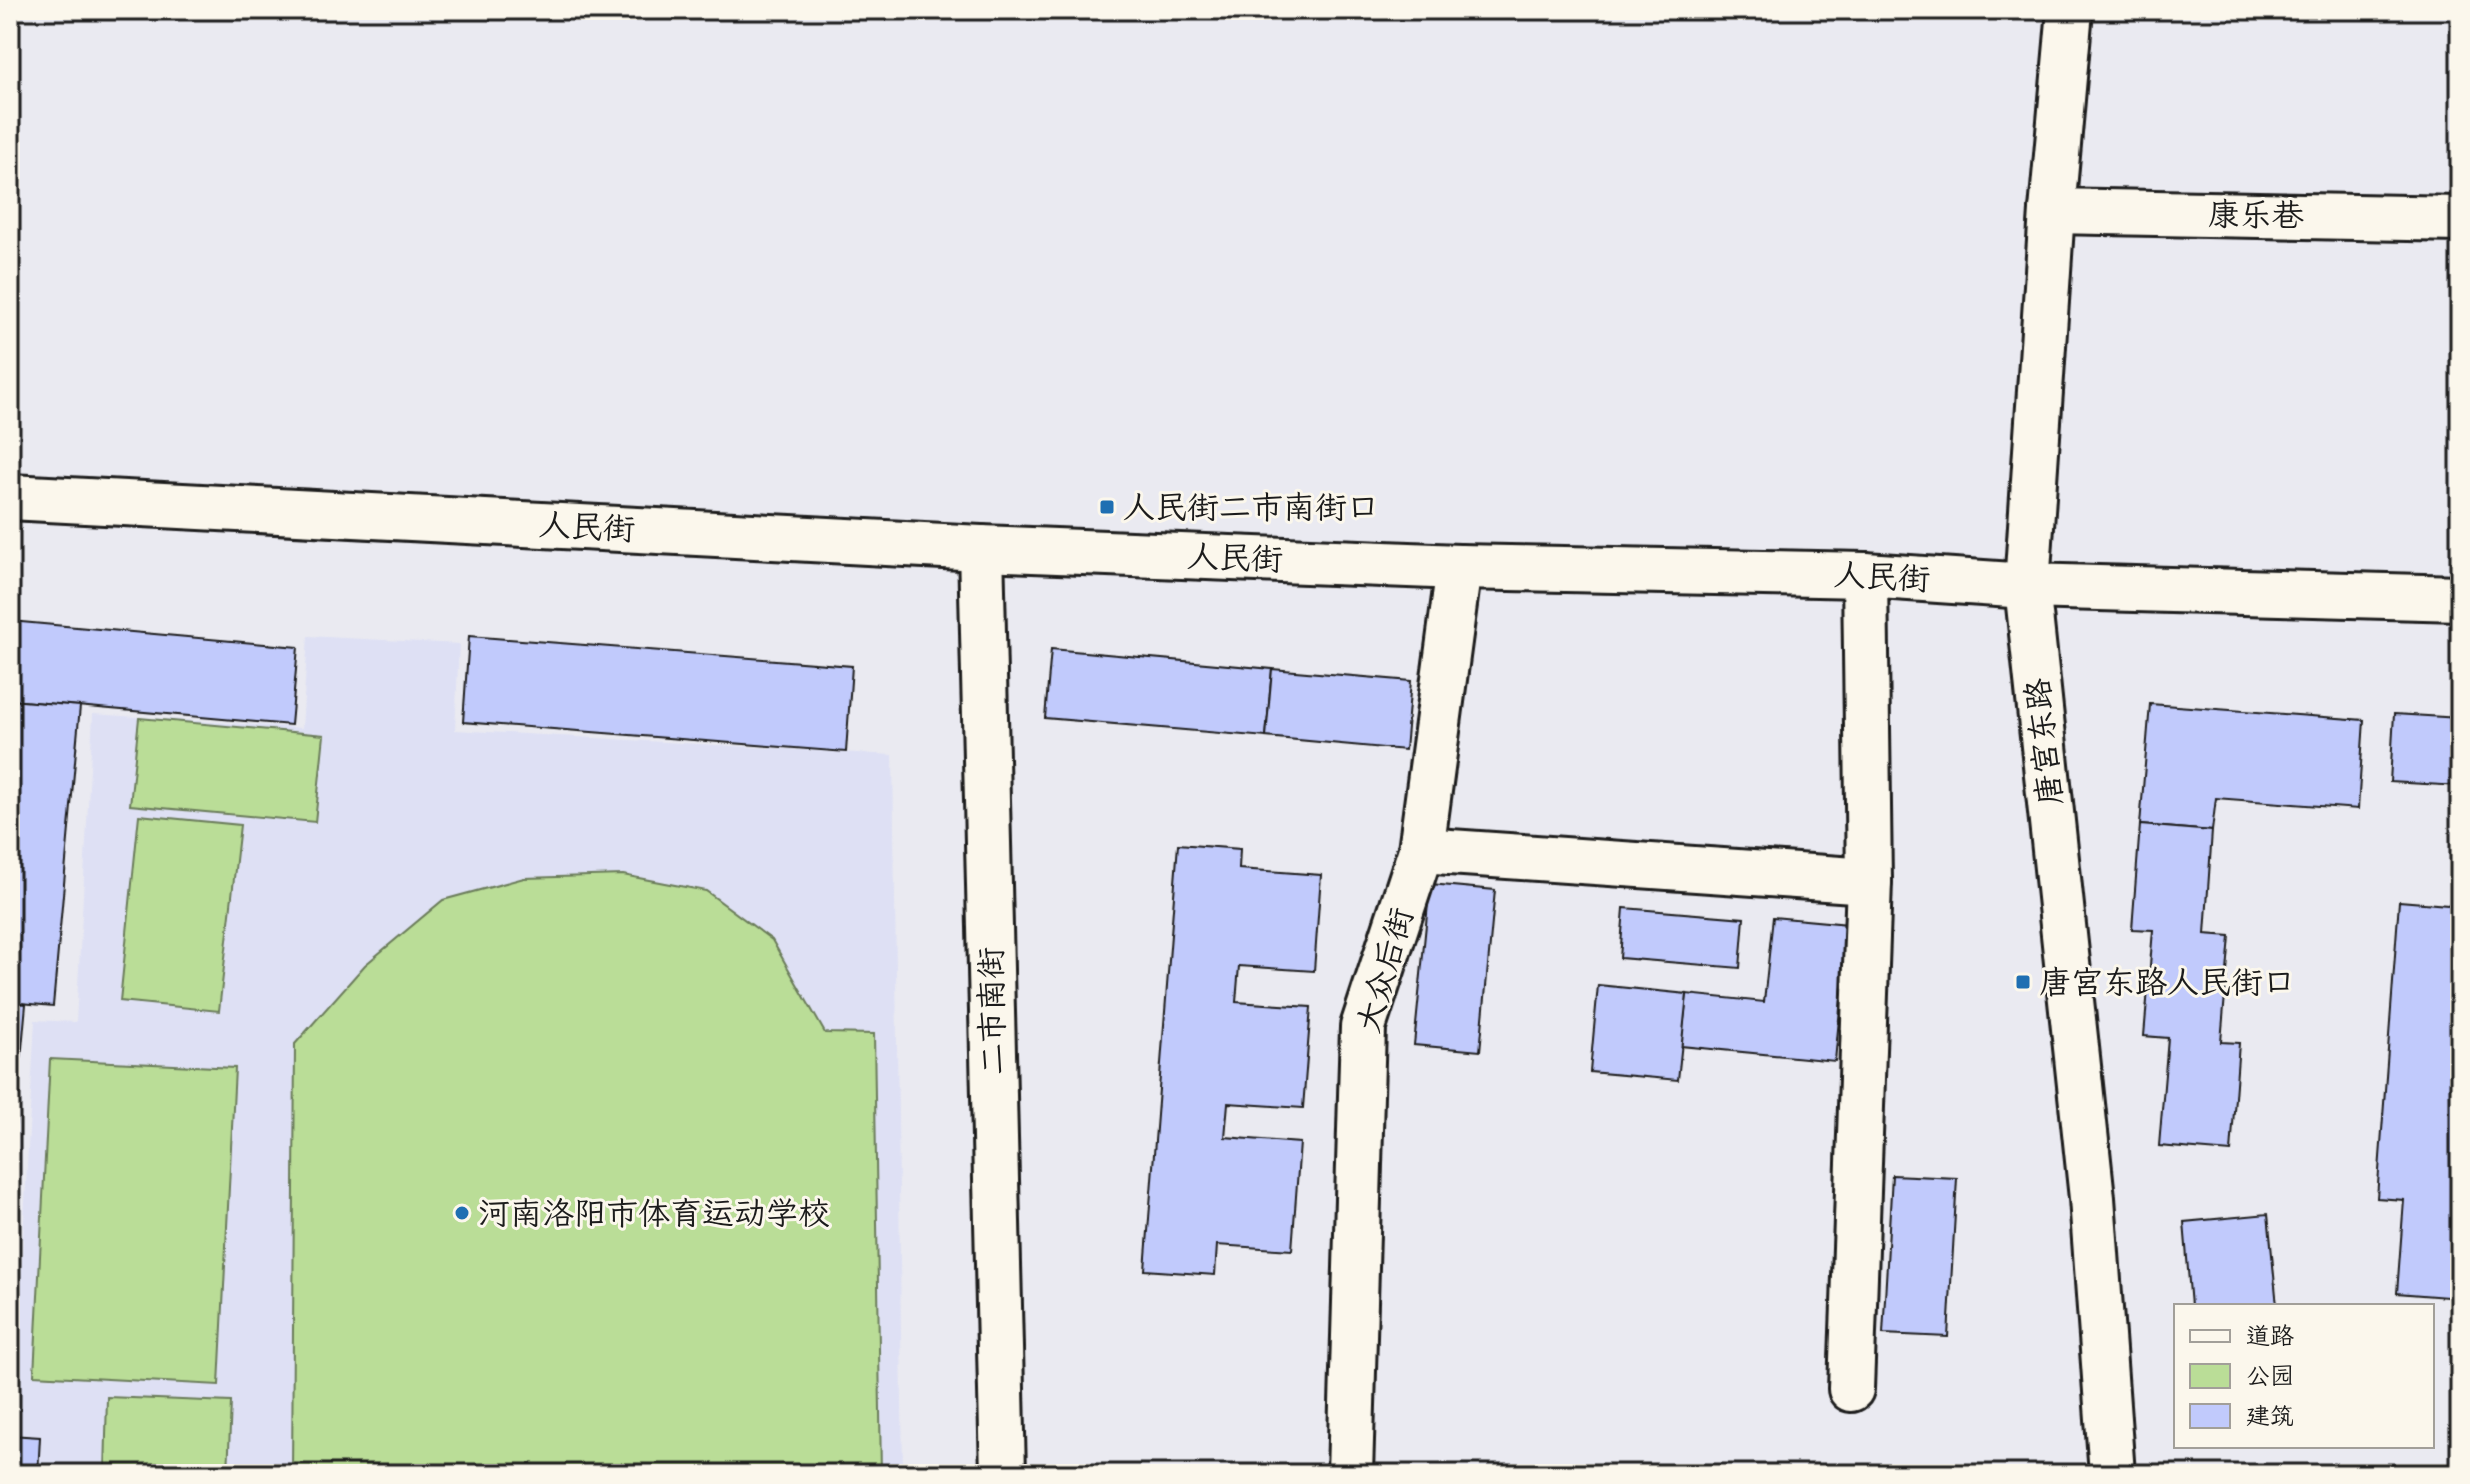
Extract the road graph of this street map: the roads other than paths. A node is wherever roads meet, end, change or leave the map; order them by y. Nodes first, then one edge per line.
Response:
1 (2070, 10) edge
2 (2052, 211) junction
3 (2460, 219) edge
4 (10, 497) edge
5 (981, 548) junction
6 (1459, 567) junction
7 (1865, 575) junction
8 (2027, 586) junction
9 (2460, 598) edge
10 (1421, 850) junction
11 (1869, 881) junction
12 (1851, 1389) dead end
13 (1003, 1474) edge
14 (1350, 1474) edge
15 (2112, 1474) edge

1 - 2 street, 唐宫东路
2 - 3 street, 康乐巷
2 - 8 street, 唐宫东路
4 - 5 street, 人民街
5 - 6 street, 人民街
5 - 13 street, 二市南街
6 - 7 street, 人民街
6 - 10 street, 大众后街
7 - 8 street, 人民街
7 - 11 street
8 - 9 street, 人民街
8 - 15 street, 唐宫东路
10 - 11 street
10 - 14 street, 大众后街
11 - 12 street

